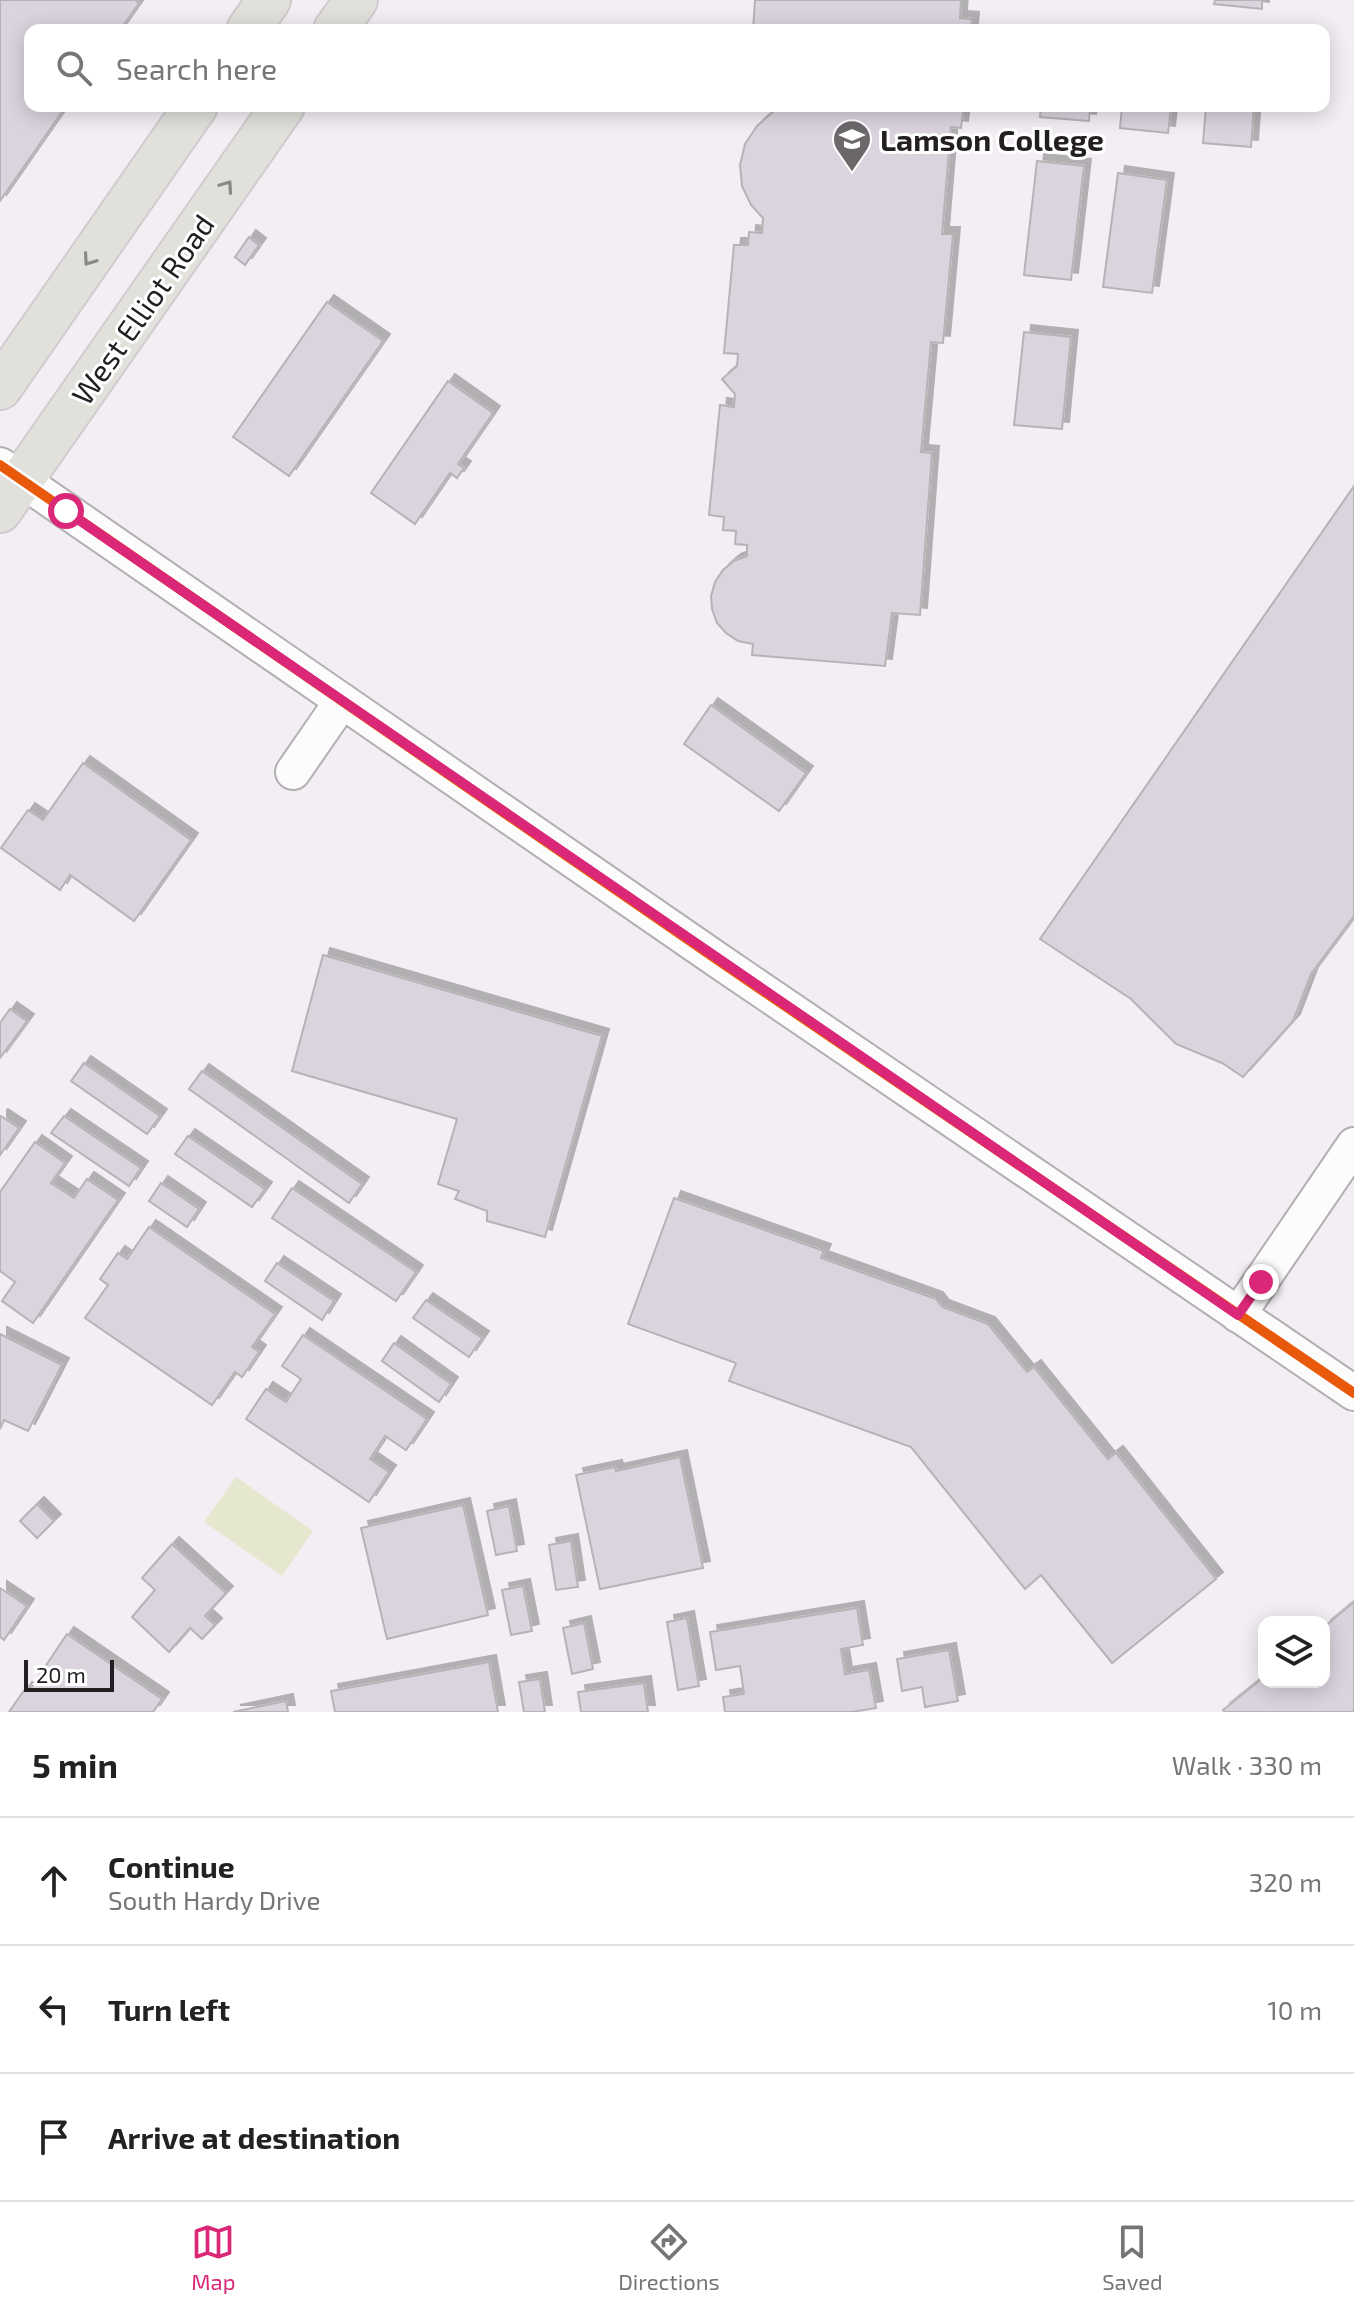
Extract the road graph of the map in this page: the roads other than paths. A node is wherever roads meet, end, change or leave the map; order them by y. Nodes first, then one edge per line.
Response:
1 (269, 0) edge
2 (356, 0) edge
3 (252, 24) edge
4 (339, 24) edge
5 (192, 112) edge
6 (279, 112) edge
7 (0, 388) edge
8 (7, 485) edge
9 (342, 701) junction
10 (293, 772) dead end
11 (1354, 1145) edge
12 (1238, 1315) junction
13 (1354, 1393) edge

1 - 3 main road
2 - 4 main road
5 -> 7 main road
8 -> 6 main road, West Elliot Road
8 - 9 street
9 - 10 street
9 - 12 street
11 - 12 street
12 - 13 street

